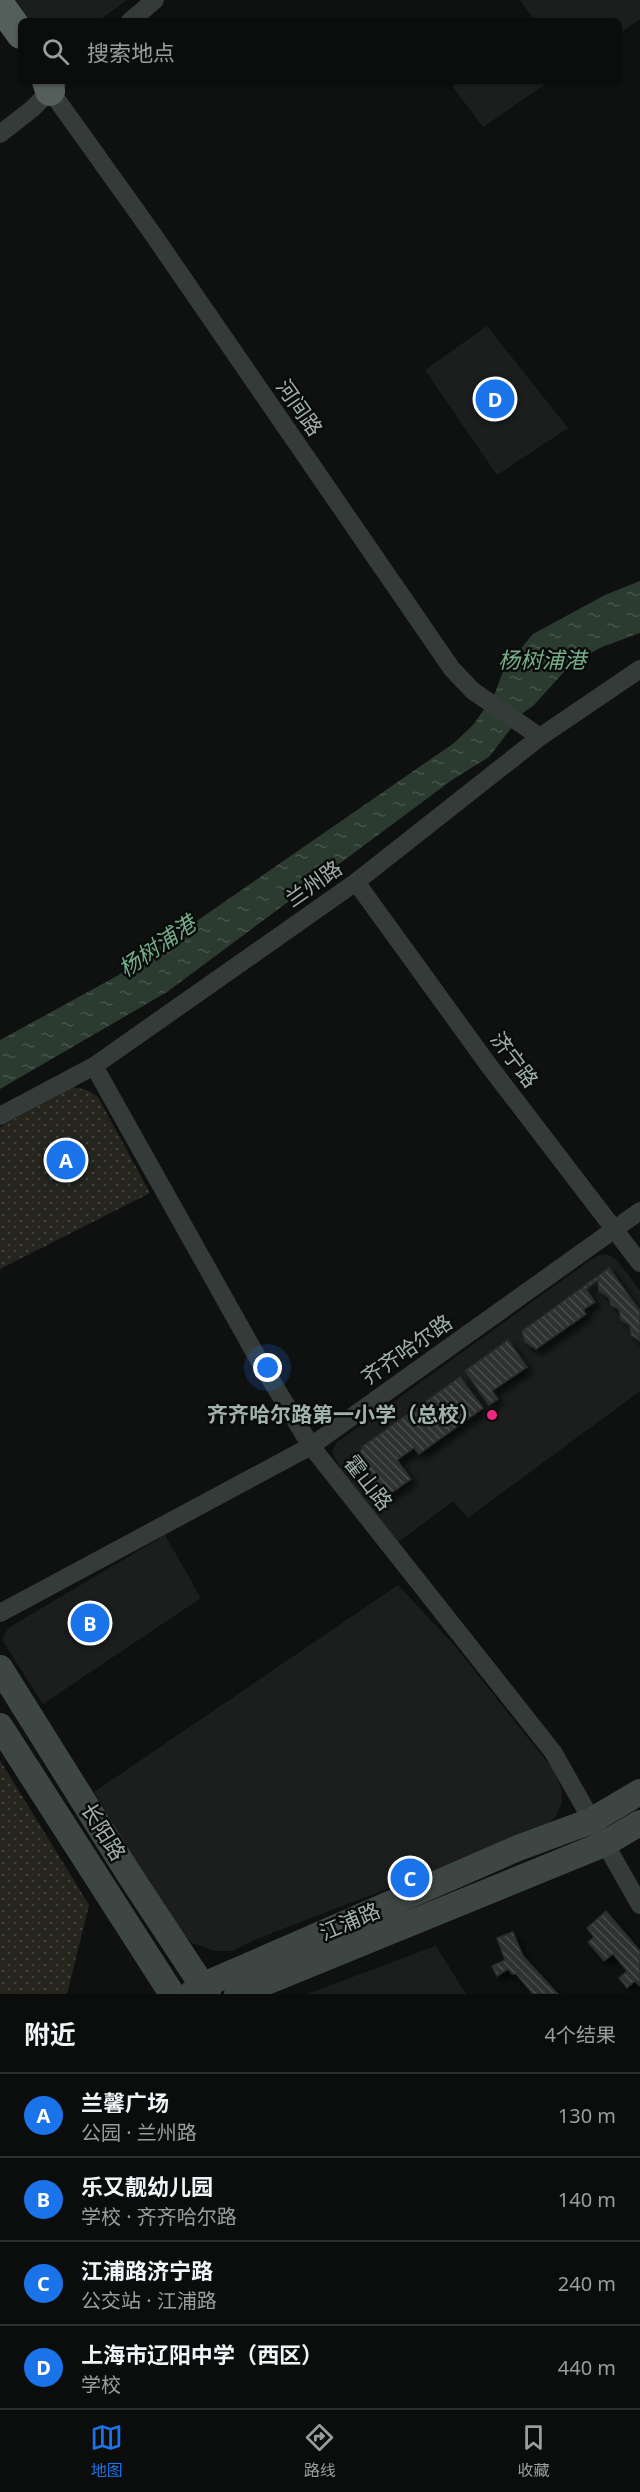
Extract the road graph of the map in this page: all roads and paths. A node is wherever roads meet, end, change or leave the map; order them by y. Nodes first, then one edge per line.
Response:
1 (155, 0) edge
2 (0, 5) edge
3 (134, 18) edge
4 (0, 22) edge
5 (18, 30) edge
6 (18, 47) edge
7 (49, 84) edge
8 (51, 84) edge
9 (0, 134) edge
10 (640, 669) edge
11 (540, 737) junction
12 (356, 882) junction
13 (94, 1066) junction
14 (0, 1116) edge
15 (640, 1211) edge
16 (615, 1229) junction
17 (640, 1263) edge
18 (311, 1446) junction
19 (0, 1613) edge
20 (0, 1668) edge
21 (0, 1726) edge
22 (640, 1792) edge
23 (591, 1821) junction
24 (640, 1823) edge
25 (604, 1844) junction
26 (640, 1905) edge
27 (201, 1991) edge
28 (172, 1994) edge
29 (237, 1994) edge

1 - 3 street
2 - 5 highway
4 - 6 street
7 - 9 street
8 - 11 street, 河间路
10 - 11 street, 兰州路
11 - 12 street, 兰州路
12 - 13 street, 兰州路
12 - 16 street, 济宁路
13 - 14 street, 兰州路
13 - 18 street, 霍山路
15 - 16 street, 齐齐哈尔路
16 - 17 street, 济宁路
16 - 18 street, 齐齐哈尔路
18 - 19 street, 齐齐哈尔路
18 - 23 street, 霍山路
20 - 27 main road, 长阳路
21 - 28 main road, 长阳路
22 - 23 main road, 江浦路
23 - 25 street, 霍山路
23 - 27 main road, 江浦路
24 - 25 main road, 江浦路
25 - 26 street, 霍山路
25 - 29 main road, 江浦路

